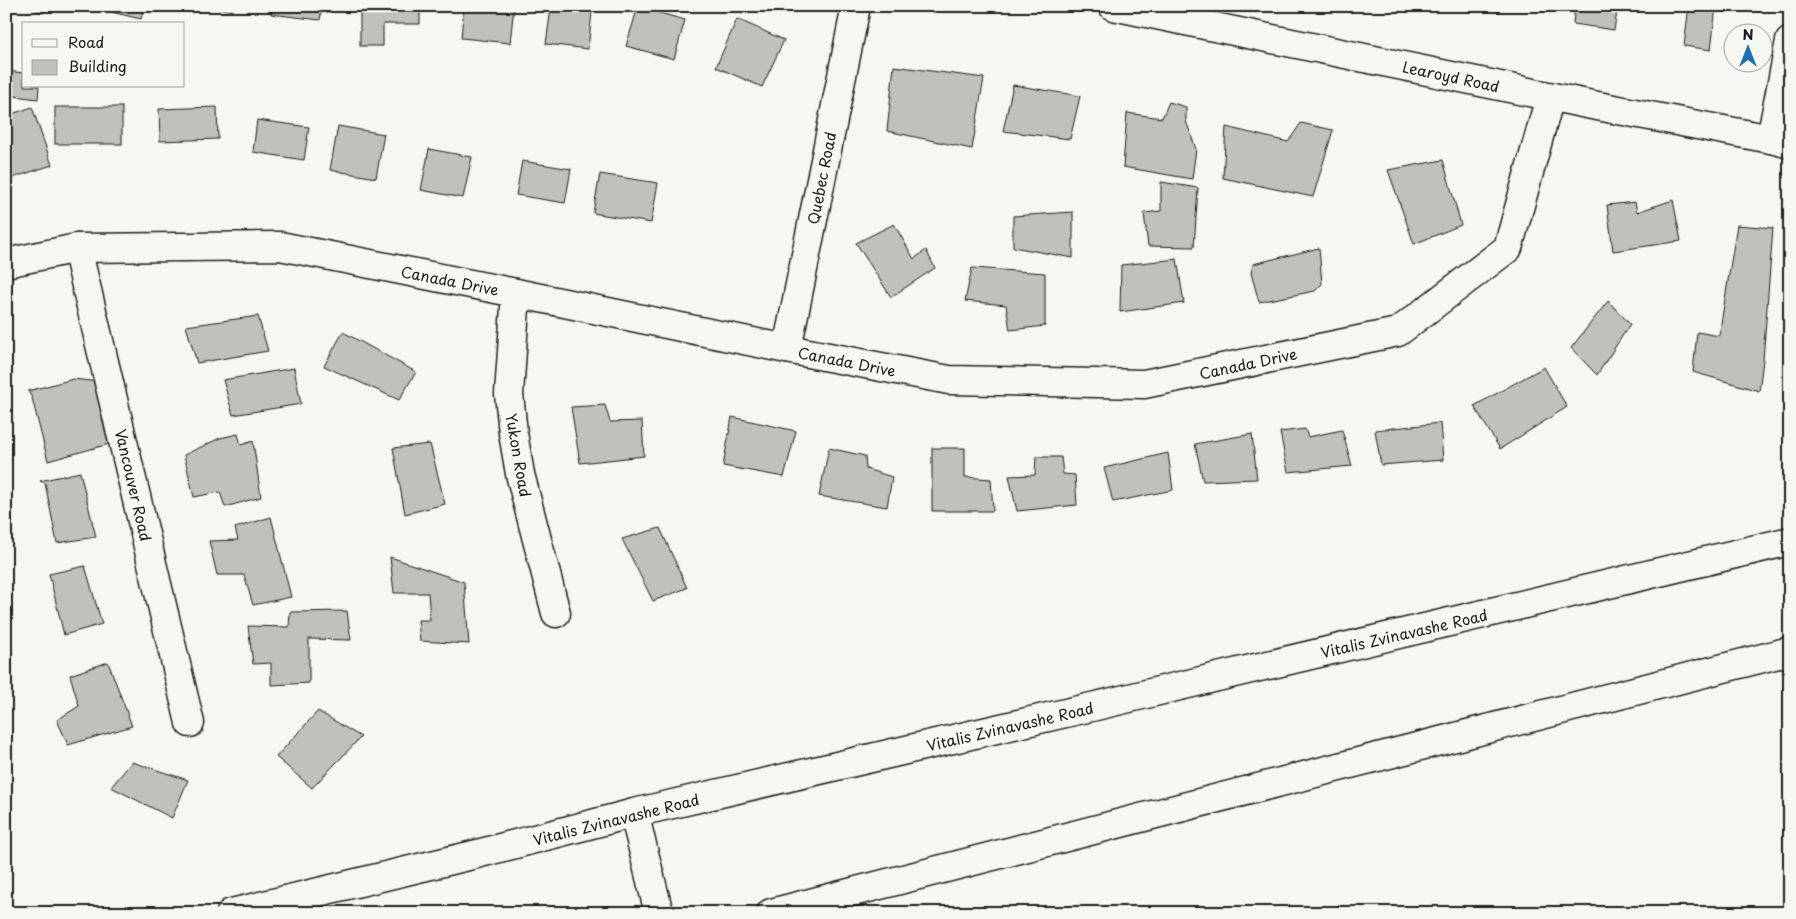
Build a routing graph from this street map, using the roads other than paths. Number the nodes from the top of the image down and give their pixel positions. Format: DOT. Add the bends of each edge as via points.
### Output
graph roads {
  1 [pos="856,6"];
  2 [pos="1112,6"];
  3 [pos="1790,41"];
  4 [pos="1550,97"];
  5 [pos="1780,141"];
  6 [pos="77,248"];
  7 [pos="6,263"];
  8 [pos="516,293"];
  9 [pos="787,350"];
  10 [pos="1790,541"];
  11 [pos="556,613"];
  12 [pos="1790,650"];
  13 [pos="190,723"];
  14 [pos="634,813"];
  15 [pos="231,913"];
  16 [pos="659,913"];
  17 [pos="771,913"];
  1 -- 9 [label="street, Quebec Road"];
  2 -- 4 [label="street, Learoyd Road"];
  3 -- 5 [label="street"];
  4 -- 5 [label="street, Learoyd Road"];
  4 -- 9 [label="street, Canada Drive" via="1508,248 1398,332 1144,384 949,380"];
  6 -- 7 [label="street, Canada Drive"];
  6 -- 8 [label="street, Canada Drive" via="280,246"];
  6 -- 13 [label="street, Vancouver Road"];
  8 -- 9 [label="street, Canada Drive"];
  8 -- 11 [label="street, Yukon Road" via="509,394 513,433 520,474"];
  10 -- 14 [label="street, Vitalis Zvinavashe Road"];
  12 -- 17 [label="street"];
  14 -- 15 [label="street, Vitalis Zvinavashe Road"];
  14 -- 16 [label="street"];
}
